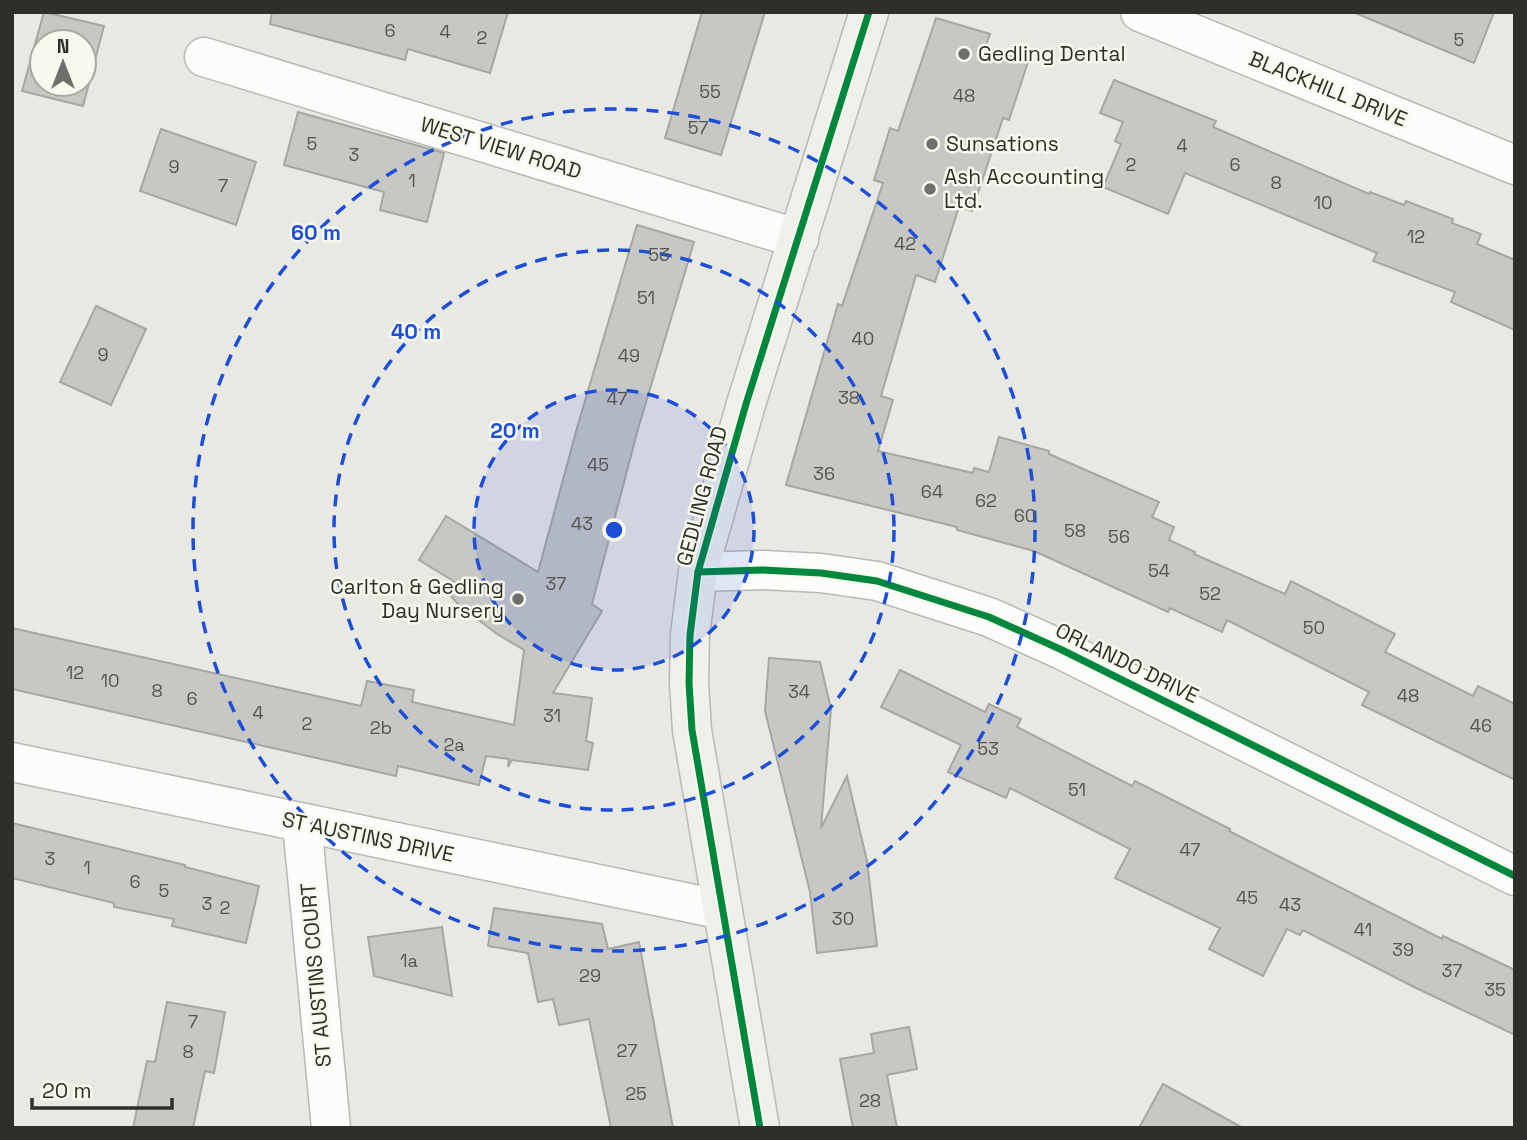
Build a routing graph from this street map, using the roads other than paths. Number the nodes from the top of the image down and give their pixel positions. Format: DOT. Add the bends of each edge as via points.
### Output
graph roads {
  1 [pos="869,12"];
  2 [pos="1140,12"];
  3 [pos="204,57"];
  4 [pos="1515,165"];
  5 [pos="799,239"];
  6 [pos="698,572"];
  7 [pos="12,762"];
  8 [pos="302,823"];
  9 [pos="1515,876"];
  10 [pos="723,910"];
  11 [pos="331,1128"];
  12 [pos="760,1128"];
  1 -- 5 [label="street, GEDLING ROAD"];
  2 -- 4 [label="street, BLACKHILL DRIVE"];
  3 -- 5 [label="street, WEST VIEW ROAD"];
  5 -- 6 [label="street, GEDLING ROAD"];
  6 -- 9 [label="street, ORLANDO DRIVE" via="764,570 877,581 989,617"];
  6 -- 10 [label="street, GEDLING ROAD" via="689,683 692,730"];
  7 -- 8 [label="street, ST AUSTINS DRIVE"];
  8 -- 10 [label="street, ST AUSTINS DRIVE"];
  8 -- 11 [label="street, ST AUSTINS COURT"];
  10 -- 12 [label="street, GEDLING ROAD"];
}
